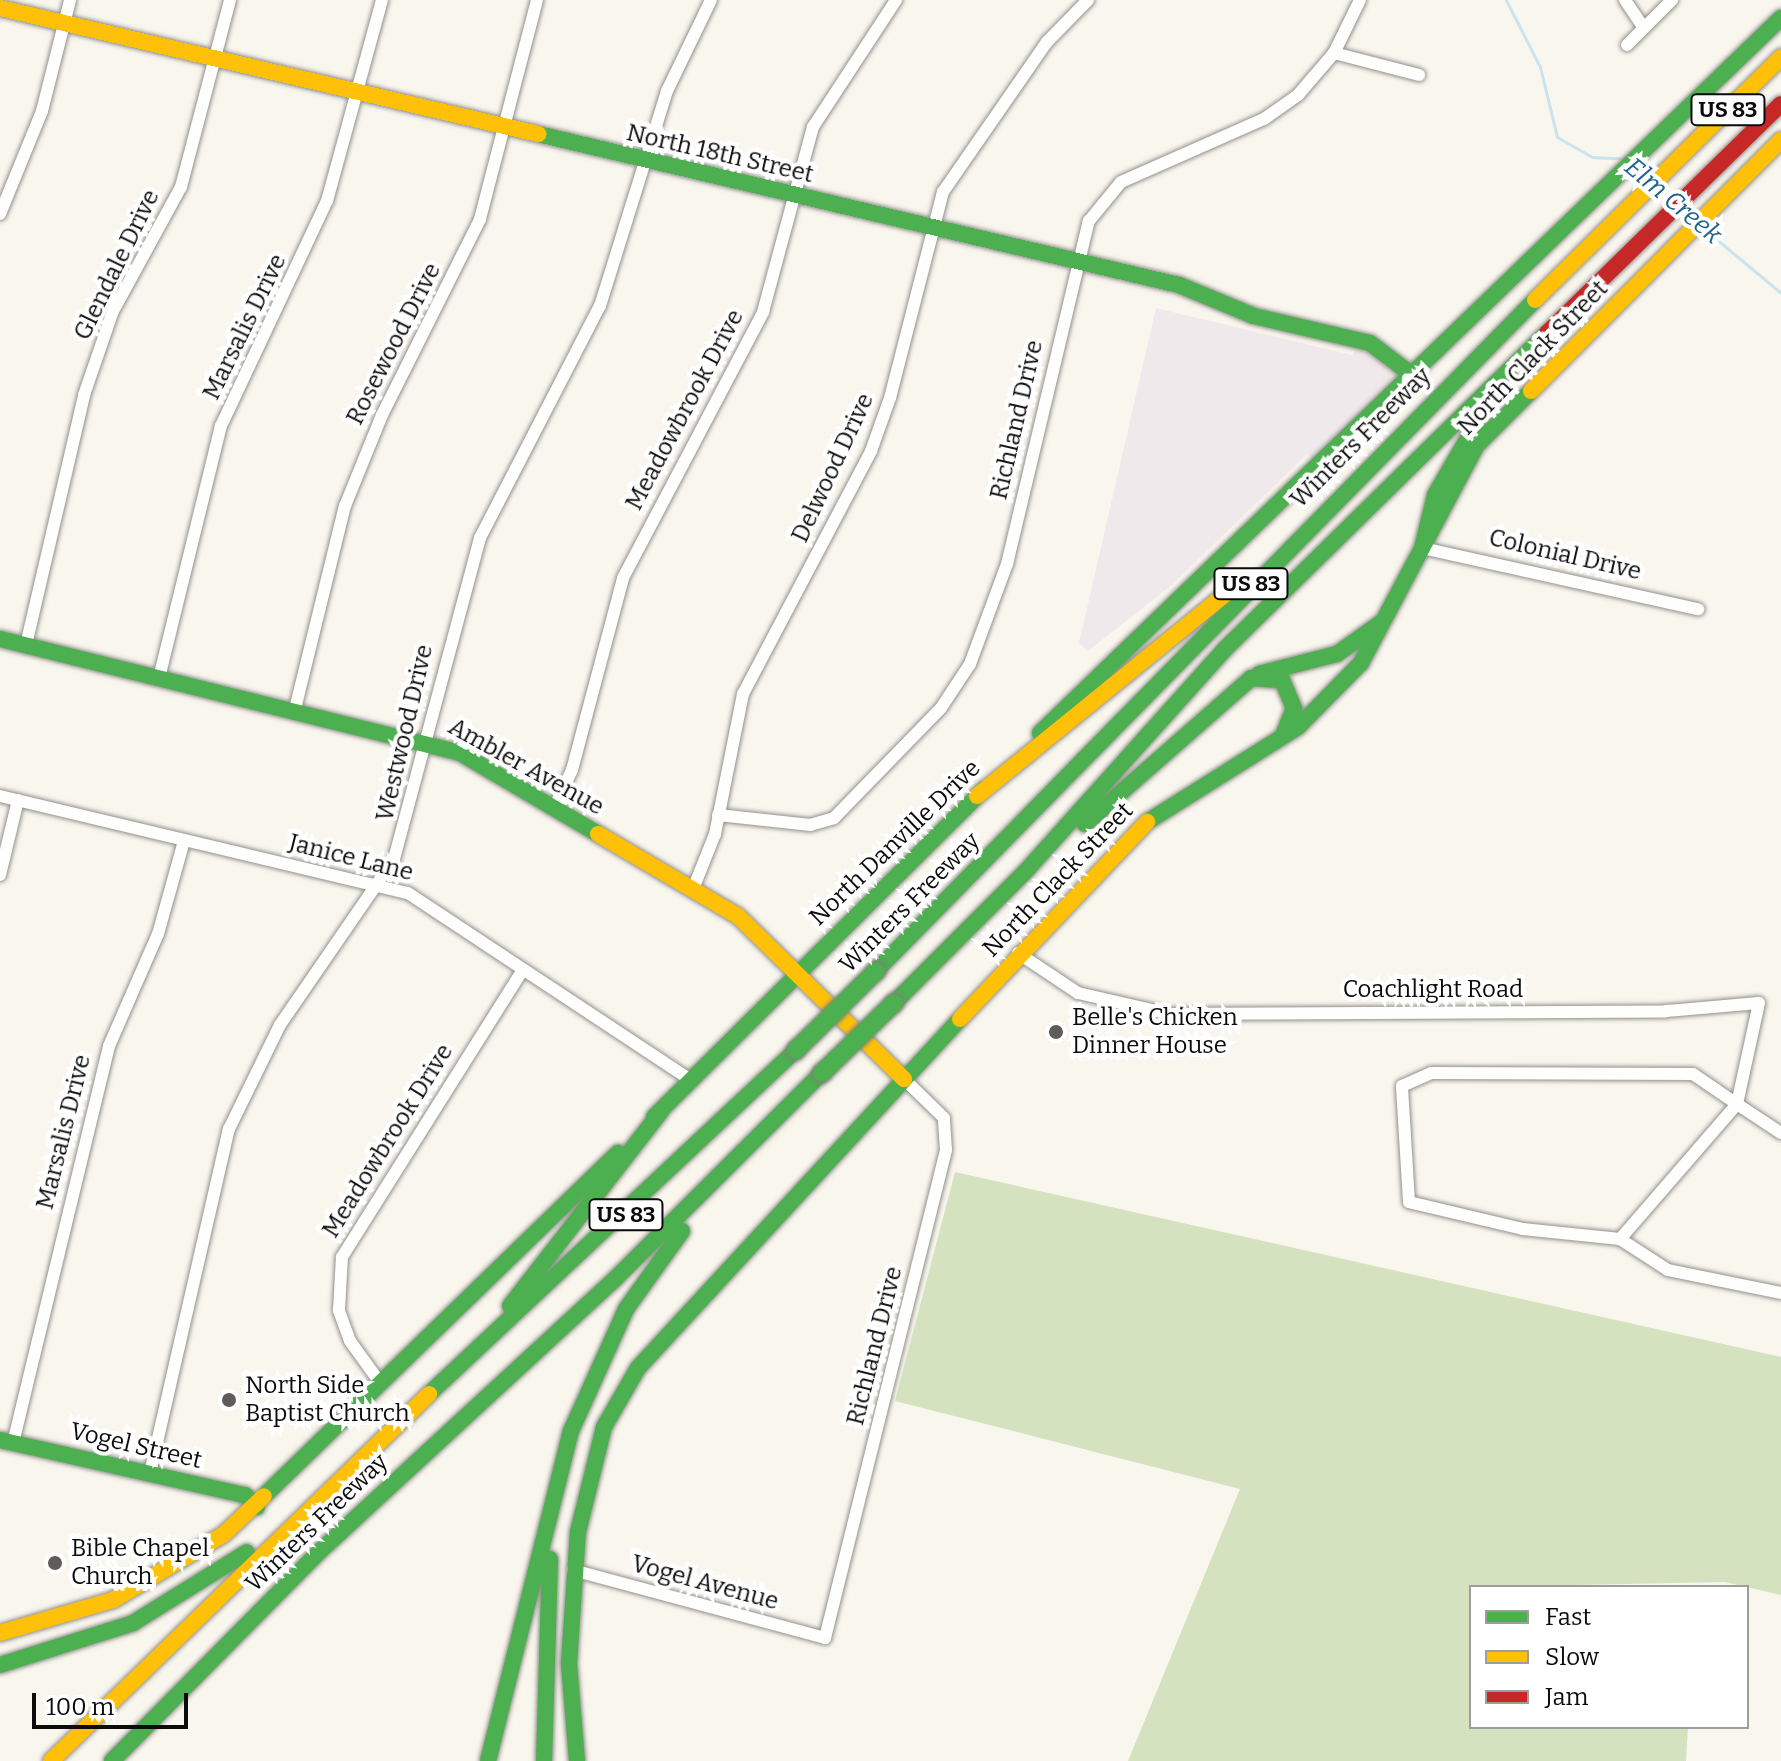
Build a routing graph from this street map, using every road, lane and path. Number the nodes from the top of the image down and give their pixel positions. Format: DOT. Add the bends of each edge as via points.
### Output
graph roads {
  1 [pos="70,0"];
  2 [pos="230,0"];
  3 [pos="382,0"];
  4 [pos="537,0"];
  5 [pos="711,0"];
  6 [pos="896,0"];
  7 [pos="1088,0"];
  8 [pos="1360,0"];
  9 [pos="1625,0"];
  10 [pos="1672,0"];
  11 [pos="0,8"];
  12 [pos="1781,18"];
  13 [pos="64,23"];
  14 [pos="1643,27"];
  15 [pos="1627,45"];
  16 [pos="1334,53"];
  17 [pos="1781,57"];
  18 [pos="215,60"];
  19 [pos="1419,75"];
  20 [pos="360,93"];
  21 [pos="1781,104"];
  22 [pos="502,128"];
  23 [pos="1781,140"];
  24 [pos="647,161"];
  25 [pos="790,195"];
  26 [pos="0,214"];
  27 [pos="933,228"];
  28 [pos="1076,262"];
  29 [pos="1532,347"];
  30 [pos="1415,377"];
  31 [pos="1422,548"];
  32 [pos="1278,555"];
  33 [pos="1698,609"];
  34 [pos="1382,622"];
  35 [pos="0,639"];
  36 [pos="26,645"];
  37 [pos="159,678"];
  38 [pos="1251,678"];
  39 [pos="295,709"];
  40 [pos="1283,735"];
  41 [pos="428,741"];
  42 [pos="0,796"];
  43 [pos="977,796"];
  44 [pos="18,800"];
  45 [pos="554,808"];
  46 [pos="718,815"];
  47 [pos="184,841"];
  48 [pos="1025,872"];
  49 [pos="0,875"];
  50 [pos="378,883"];
  51 [pos="693,889"];
  52 [pos="1018,953"];
  53 [pos="800,970"];
  54 [pos="522,971"];
  55 [pos="904,1079"];
  56 [pos="690,1080"];
  57 [pos="1737,1104"];
  58 [pos="661,1111"];
  59 [pos="1781,1133"];
  60 [pos="760,1138"];
  61 [pos="1620,1239"];
  62 [pos="1781,1293"];
  63 [pos="451,1375"];
  64 [pos="381,1384"];
  65 [pos="571,1431"];
  66 [pos="6,1441"];
  67 [pos="150,1473"];
  68 [pos="315,1501"];
  69 [pos="257,1507"];
  70 [pos="573,1570"];
  71 [pos="0,1633"];
  72 [pos="825,1638"];
  73 [pos="0,1665"];
  74 [pos="51,1761"];
  75 [pos="112,1761"];
  76 [pos="488,1761"];
  77 [pos="544,1761"];
  78 [pos="577,1761"];
  1 -- 13 [label="street"];
  2 -- 18 [label="street, Glendale Drive"];
  3 -- 20 [label="street, Marsalis Drive"];
  4 -- 22 [label="street, Rosewood Drive"];
  5 -- 24 [label="street, Westwood Drive" via="667,91"];
  6 -- 25 [label="street, Meadowbrook Drive" via="813,127"];
  7 -- 27 [label="street, Delwood Drive" via="976,138 943,192"];
  8 -- 16 [label="street, Richland Drive"];
  9 -- 14 [label="street"];
  10 -- 14 [label="street"];
  11 -- 13 [label="main road, North 18th Street"];
  12 -- 30 [label="main road, North Danville Drive"];
  13 -- 18 [label="main road, North 18th Street"];
  13 -- 26 [label="street" via="42,111"];
  14 -- 15 [label="street"];
  16 -- 19 [label="street"];
  16 -- 28 [label="street, Richland Drive" via="1298,95 1264,119 1121,182 1089,221"];
  17 -- 32 [label="main road, Winters Freeway / US 83"];
  18 -- 20 [label="main road, North 18th Street"];
  18 -- 36 [label="street, Glendale Drive" via="181,187 97,354"];
  20 -- 22 [label="main road, North 18th Street"];
  20 -- 37 [label="street, Marsalis Drive" via="302,262 221,426"];
  21 -- 29 [label="main road, Winters Freeway / US 83"];
  22 -- 24 [label="main road, North 18th Street"];
  22 -- 39 [label="street, Rosewood Drive" via="468,247 362,458"];
  23 -- 31 [label="main road, North Clack Street" via="1477,445"];
  24 -- 25 [label="main road, North 18th Street"];
  24 -- 41 [label="street, Westwood Drive" via="600,306 480,538"];
  25 -- 27 [label="main road, North 18th Street"];
  25 -- 45 [label="street, Meadowbrook Drive" via="763,312 623,578 572,770"];
  27 -- 28 [label="main road, North 18th Street"];
  27 -- 46 [label="street, Delwood Drive" via="902,361 871,451 743,694"];
  28 -- 30 [label="main road, North 18th Street" via="1370,343"];
  28 -- 46 [label="street, Richland Drive" via="1007,564 959,682 834,818 810,825"];
  29 -- 31 [label="main road" via="1457,450 1435,495"];
  29 -- 48 [label="main road, Winters Freeway / US 83" via="1225,649"];
  30 -- 43 [label="main road, North Danville Drive"];
  31 -- 33 [label="street, Colonial Drive"];
  31 -- 34 [label="main road, North Clack Street"];
  32 -- 43 [label="main road" via="1191,617"];
  32 -- 63 [label="main road, Winters Freeway / US 83, bridge" via="876,971"];
  34 -- 38 [label="main road" via="1337,654"];
  34 -- 40 [label="main road, North Clack Street" via="1361,663"];
  35 -- 36 [label="main road, Ambler Avenue"];
  36 -- 37 [label="main road, Ambler Avenue"];
  37 -- 39 [label="main road, Ambler Avenue"];
  38 -- 40 [label="main road" via="1282,680 1294,708"];
  38 -- 48 [label="main road"];
  39 -- 41 [label="main road, Ambler Avenue"];
  40 -- 52 [label="main road, North Clack Street" via="1124,841"];
  41 -- 45 [label="main road, Ambler Avenue"];
  41 -- 50 [label="street, Westwood Drive" via="409,822"];
  42 -- 44 [label="street, Janice Lane"];
  43 -- 53 [label="main road, North Danville Drive"];
  44 -- 47 [label="street, Janice Lane"];
  44 -- 49 [label="street"];
  45 -- 51 [label="main road, Ambler Avenue"];
  46 -- 51 [label="street, Delwood Drive"];
  47 -- 50 [label="street, Janice Lane"];
  47 -- 66 [label="street, Marsalis Drive" via="158,934 109,1046"];
  48 -- 60 [label="main road, Winters Freeway / US 83, bridge"];
  50 -- 54 [label="street, Janice Lane" via="423,900"];
  50 -- 67 [label="street, Westwood Drive" via="280,1025 229,1129"];
  51 -- 53 [label="main road, Ambler Avenue"];
  52 -- 55 [label="main road, North Clack Street"];
  52 -- 57 [label="street, Coachlight Road" via="1078,993 1170,1014 1666,1011 1759,1003"];
  53 -- 55 [label="main road, Ambler Avenue"];
  53 -- 56 [label="main road, North Danville Drive"];
  54 -- 56 [label="street, Janice Lane"];
  54 -- 64 [label="street, Meadowbrook Drive" via="342,1257 339,1310 350,1341"];
  55 -- 70 [label="main road, North Clack Street" via="638,1368 594,1459"];
  55 -- 72 [label="street, Richland Drive" via="944,1118 946,1150"];
  56 -- 58 [label="main road, North Danville Drive"];
  57 -- 59 [label="street"];
  57 -- 61 [label="street"];
  57 -- 61 [label="street" via="1693,1074 1431,1073 1402,1086 1409,1202 1523,1229"];
  58 -- 63 [label="main road"];
  58 -- 64 [label="main road, North Danville Drive"];
  60 -- 65 [label="main road" via="626,1309"];
  60 -- 75 [label="main road, Winters Freeway / US 83" via="319,1552"];
  61 -- 62 [label="street" via="1668,1270"];
  63 -- 68 [label="main road, Winters Freeway / US 83"];
  64 -- 69 [label="main road, North Danville Drive"];
  65 -- 76 [label="main road"];
  65 -- 77 [label="main road" via="543,1616"];
  66 -- 67 [label="main road, Vogel Street"];
  67 -- 69 [label="main road, Vogel Street" via="245,1495"];
  68 -- 73 [label="main road" via="191,1593 133,1623"];
  68 -- 74 [label="main road, Winters Freeway / US 83"];
  69 -- 71 [label="main road, North Danville Drive" via="160,1577 51,1622"];
  70 -- 72 [label="street, Vogel Avenue"];
  70 -- 78 [label="main road, North Clack Street" via="569,1663"];
}
